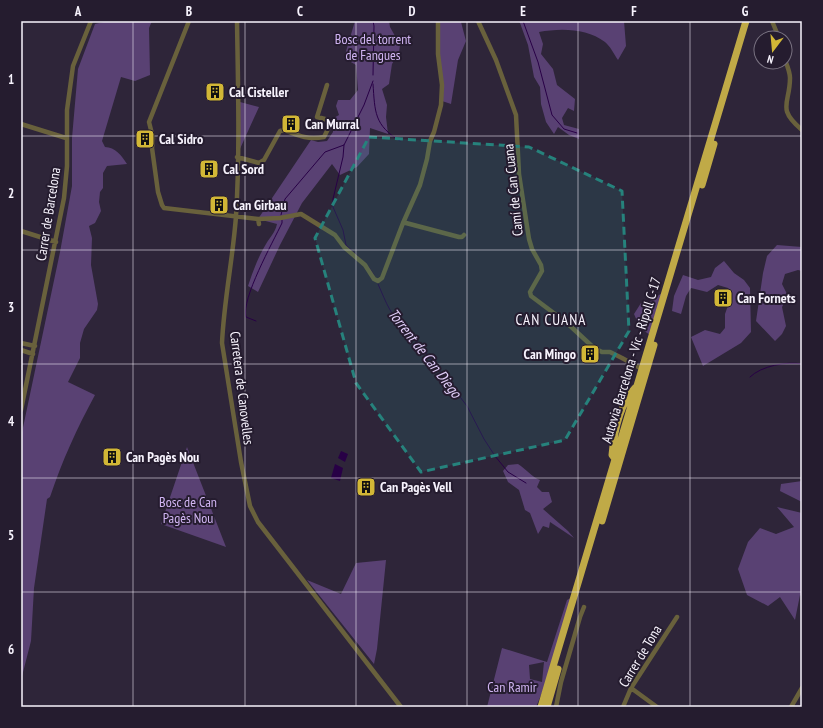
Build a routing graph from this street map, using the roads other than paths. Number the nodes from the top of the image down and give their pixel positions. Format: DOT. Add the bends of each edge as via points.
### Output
graph roads {
  1 [pos="90,21"];
  2 [pos="189,21"];
  3 [pos="237,21"];
  4 [pos="438,21"];
  5 [pos="478,21"];
  6 [pos="746,21"];
  7 [pos="751,21"];
  8 [pos="788,70"];
  9 [pos="327,85"];
  10 [pos="21,124"];
  11 [pos="802,130"];
  12 [pos="66,138"];
  13 [pos="237,157"];
  14 [pos="236,216"];
  15 [pos="403,223"];
  16 [pos="21,231"];
  17 [pos="464,235"];
  18 [pos="56,242"];
  19 [pos="21,343"];
  20 [pos="35,346"];
  21 [pos="21,350"];
  22 [pos="33,354"];
  23 [pos="642,369"];
  24 [pos="21,410"];
  25 [pos="584,607"];
  26 [pos="676,617"];
  27 [pos="631,688"];
  28 [pos="802,688"];
  29 [pos="544,706"];
  30 [pos="401,707"];
  31 [pos="556,707"];
  32 [pos="623,707"];
  33 [pos="657,707"];
  34 [pos="791,707"];
  1 -- 12 [label="street, Carrer de Barcelona" via="73,66"];
  2 -- 14 [label="street" via="149,122 158,192 164,208"];
  3 -- 13 [label="street, Carretera de Canovelles"];
  4 -- 15 [label="street" via="441,105 420,185"];
  5 -- 23 [label="street, Camí de Can Cuana" via="496,60 516,115 519,174 529,239 542,272 530,292 531,296 567,323 594,348 606,351"];
  6 -- 23 [label="highway, Autovia Barcelona - Vic - Ripoll C-17"];
  7 -- 29 [label="highway, Autovia Barcelona - Vic - Ripoll C-17" via="551,691"];
  8 -- 11 [label="street" via="790,77 786,108 792,122"];
  9 -- 13 [label="street" via="317,116 329,123 324,137 307,138 284,130 280,131 264,160 259,163"];
  10 -- 12 [label="street"];
  12 -- 18 [label="street, Carrer de Barcelona" via="64,198"];
  13 -- 14 [label="street, Carretera de Canovelles"];
  14 -- 15 [label="street" via="259,221 301,214 335,235 378,281 382,278"];
  14 -- 30 [label="street, Carretera de Canovelles" via="222,343 250,506 258,522"];
  15 -- 17 [label="street" via="459,237"];
  16 -- 18 [label="street"];
  18 -- 20 [label="street, Carrer de Barcelona"];
  19 -- 20 [label="street"];
  20 -- 22 [label="street, Carrer de Barcelona"];
  21 -- 22 [label="street"];
  22 -- 24 [label="street, Carrer de Barcelona"];
  23 -- 29 [label="highway, Autovia Barcelona - Vic - Ripoll C-17" via="637,387 626,400 614,437 612,455 615,459 589,548 576,573 574,599"];
  25 -- 31 [label="street"];
  26 -- 27 [label="street, Carrer de Tona"];
  27 -- 32 [label="street, Carrer de Tona"];
  27 -- 33 [label="street"];
  28 -- 34 [label="street"];
}
